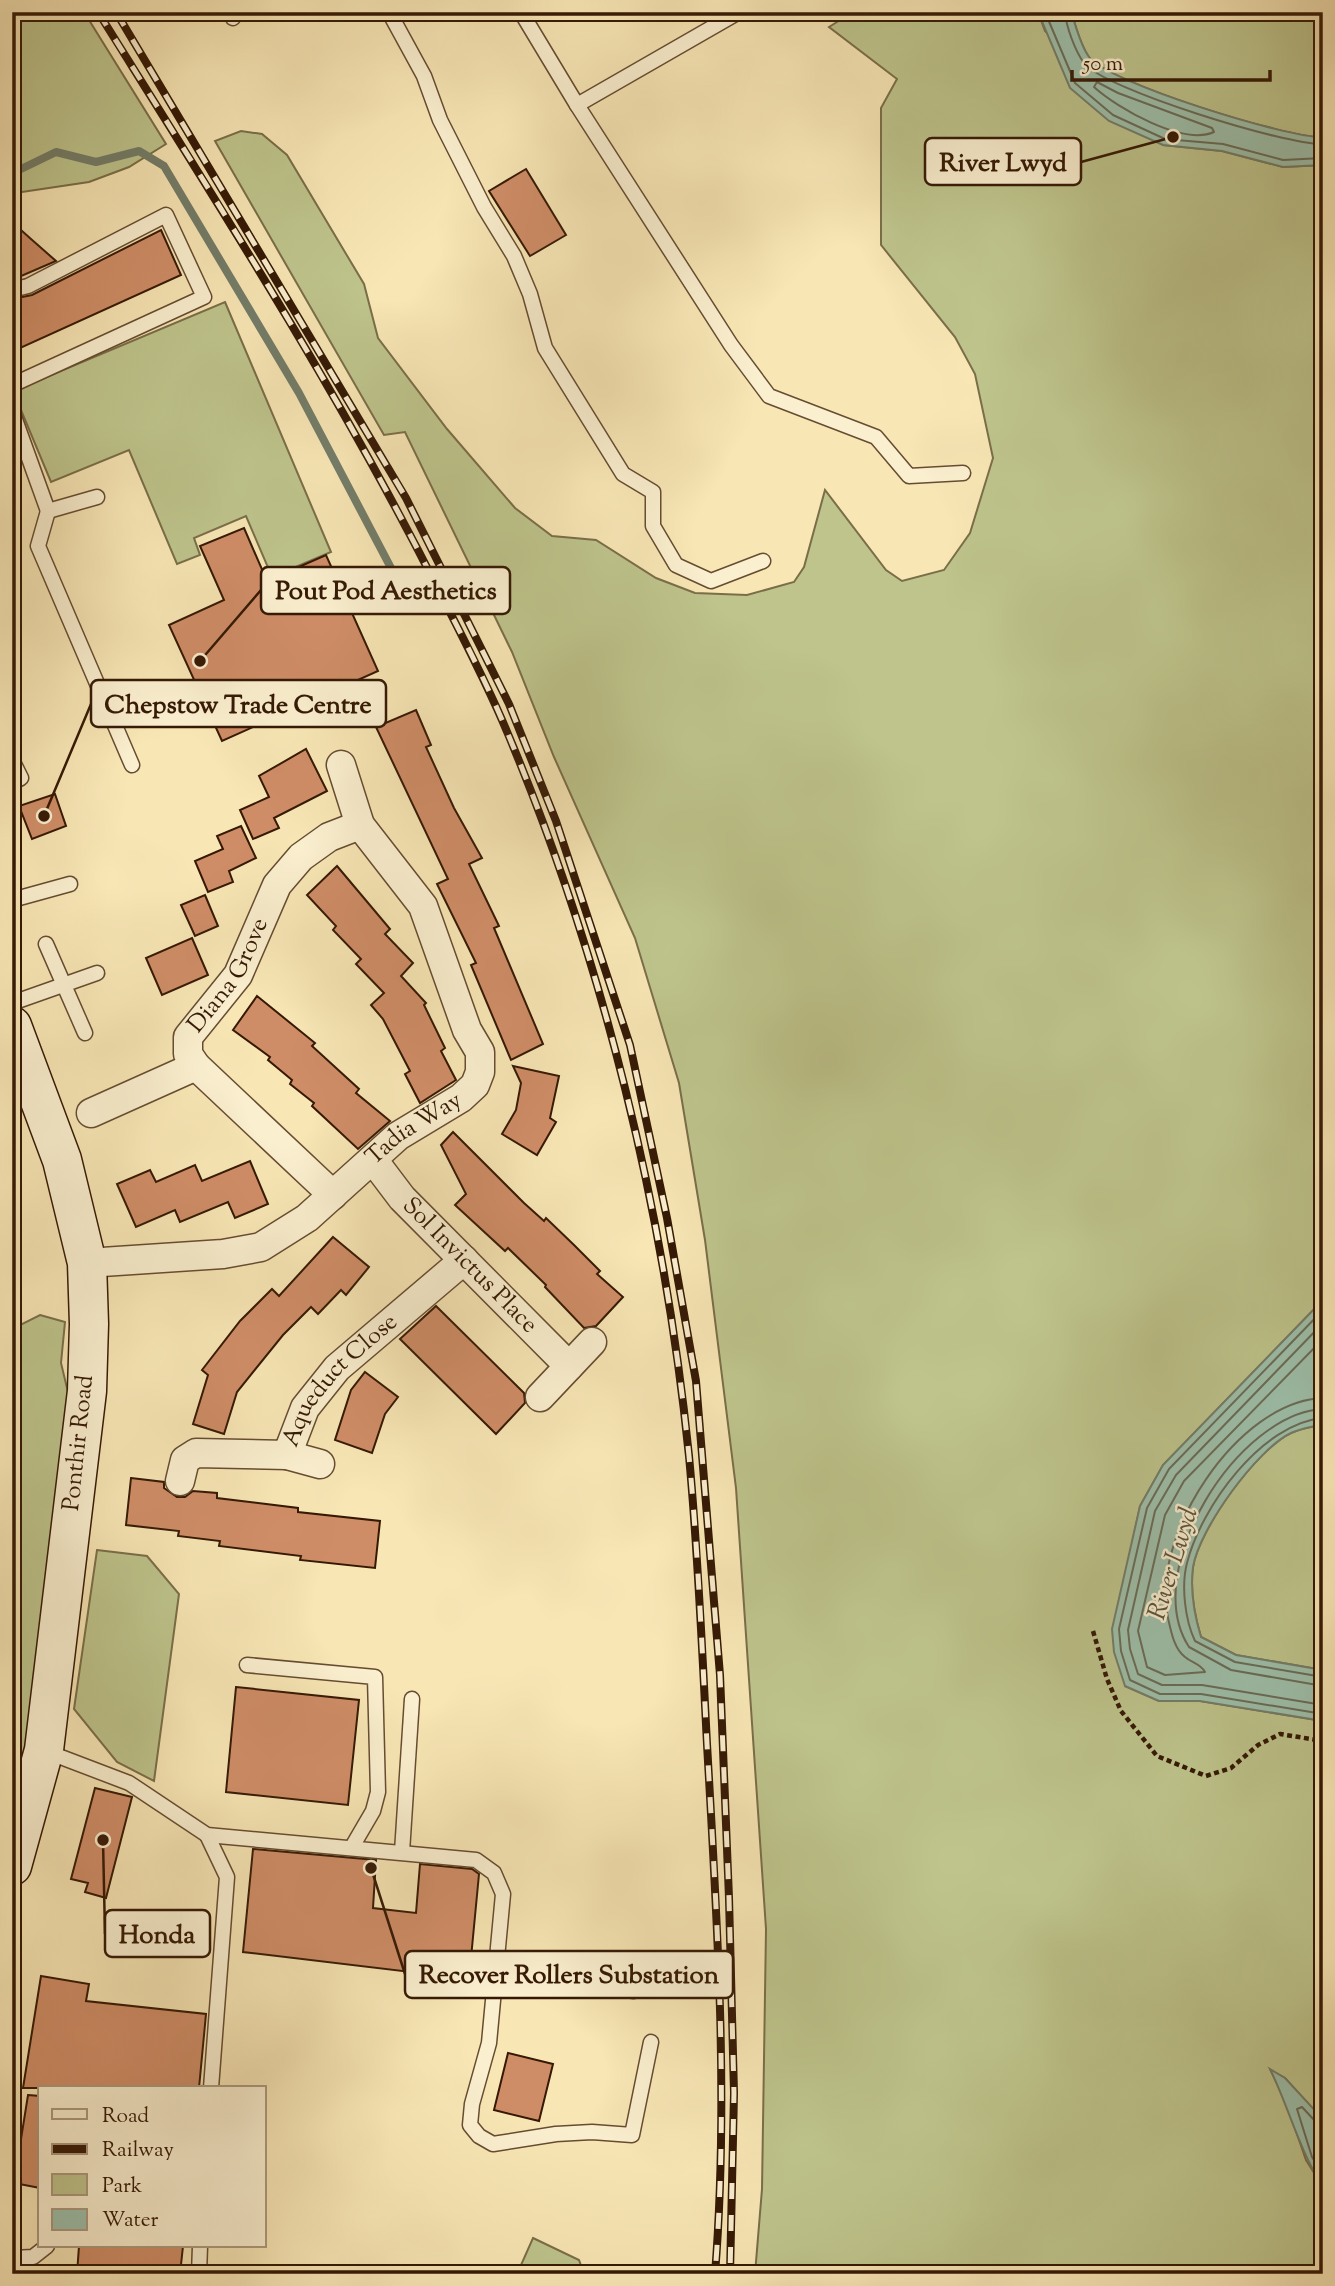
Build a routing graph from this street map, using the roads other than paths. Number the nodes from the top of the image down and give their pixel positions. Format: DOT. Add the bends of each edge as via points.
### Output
graph roads {
  1 [pos="389,12"];
  2 [pos="521,12"];
  3 [pos="740,12"];
  4 [pos="578,105"];
  5 [pos="12,290"];
  6 [pos="12,385"];
  7 [pos="12,411"];
  8 [pos="963,472"];
  9 [pos="97,497"];
  10 [pos="48,511"];
  11 [pos="763,561"];
  12 [pos="12,760"];
  13 [pos="132,765"];
  14 [pos="341,765"];
  15 [pos="12,783"];
  16 [pos="360,825"];
  17 [pos="70,884"];
  18 [pos="12,900"];
  19 [pos="46,944"];
  20 [pos="97,973"];
  21 [pos="64,985"];
  22 [pos="12,1003"];
  23 [pos="12,1026"];
  24 [pos="85,1032"];
  25 [pos="196,1066"];
  26 [pos="91,1113"];
  27 [pos="373,1161"];
  28 [pos="333,1195"];
  29 [pos="464,1260"];
  30 [pos="87,1263"];
  31 [pos="592,1342"];
  32 [pos="569,1366"];
  33 [pos="540,1397"];
  34 [pos="287,1455"];
  35 [pos="320,1464"];
  36 [pos="180,1481"];
  37 [pos="247,1665"];
  38 [pos="412,1699"];
  39 [pos="44,1750"];
  40 [pos="207,1835"];
  41 [pos="352,1847"];
  42 [pos="402,1852"];
  43 [pos="12,1866"];
  44 [pos="498,1972"];
  45 [pos="634,1991"];
  46 [pos="651,2042"];
  47 [pos="211,2086"];
  48 [pos="44,2248"];
  49 [pos="200,2248"];
  50 [pos="12,2258"];
  51 [pos="199,2274"];
  1 -- 11 [label="lane" via="484,207 514,256 545,348 623,474 653,492 653,526 676,565 711,581"];
  2 -- 4 [label="lane"];
  3 -- 4 [label="lane"];
  4 -- 8 [label="lane" via="731,345 769,396 876,437 909,477"];
  5 -- 6 [label="lane" via="166,215 204,297"];
  7 -- 10 [label="lane"];
  9 -- 10 [label="lane"];
  10 -- 13 [label="lane" via="38,547"];
  12 -- 15 [label="lane" via="21,778"];
  14 -- 16 [label="street"];
  16 -- 25 [label="street, Diana Grove" via="328,837 301,857 277,885 238,975 188,1037 188,1054"];
  16 -- 27 [label="street, Tadia Way" via="423,906 463,1020 480,1052 475,1084 461,1098 398,1136"];
  17 -- 18 [label="lane"];
  19 -- 21 [label="lane"];
  20 -- 21 [label="lane"];
  21 -- 22 [label="lane"];
  21 -- 24 [label="lane"];
  23 -- 30 [label="main road, Ponthir Road" via="62,1160"];
  25 -- 26 [label="street"];
  25 -- 28 [label="street, Diana Grove"];
  27 -- 28 [label="street, Tadia Way"];
  27 -- 29 [label="street, Sol Invictus Place" via="402,1198"];
  28 -- 30 [label="street, Tadia Way" via="261,1247"];
  29 -- 32 [label="street, Sol Invictus Place"];
  29 -- 34 [label="street, Aqueduct Close" via="337,1368 305,1408"];
  30 -- 39 [label="main road, Ponthir Road" via="87,1391"];
  31 -- 32 [label="street"];
  32 -- 33 [label="street"];
  34 -- 35 [label="street"];
  34 -- 36 [label="street, Aqueduct Close" via="195,1453 185,1460"];
  37 -- 41 [label="lane" via="375,1677 378,1792 373,1811"];
  38 -- 42 [label="lane"];
  39 -- 40 [label="lane" via="129,1783"];
  39 -- 43 [label="main road, Ponthir Road"];
  40 -- 41 [label="lane"];
  40 -- 47 [label="lane" via="226,1877"];
  41 -- 42 [label="lane"];
  42 -- 44 [label="lane" via="476,1860 494,1873 503,1894"];
  44 -- 45 [label="lane"];
  44 -- 46 [label="lane" via="471,2125 493,2144 556,2134 632,2134"];
  48 -- 50 [label="lane" via="33,2256"];
  49 -- 51 [label="lane"];
}
